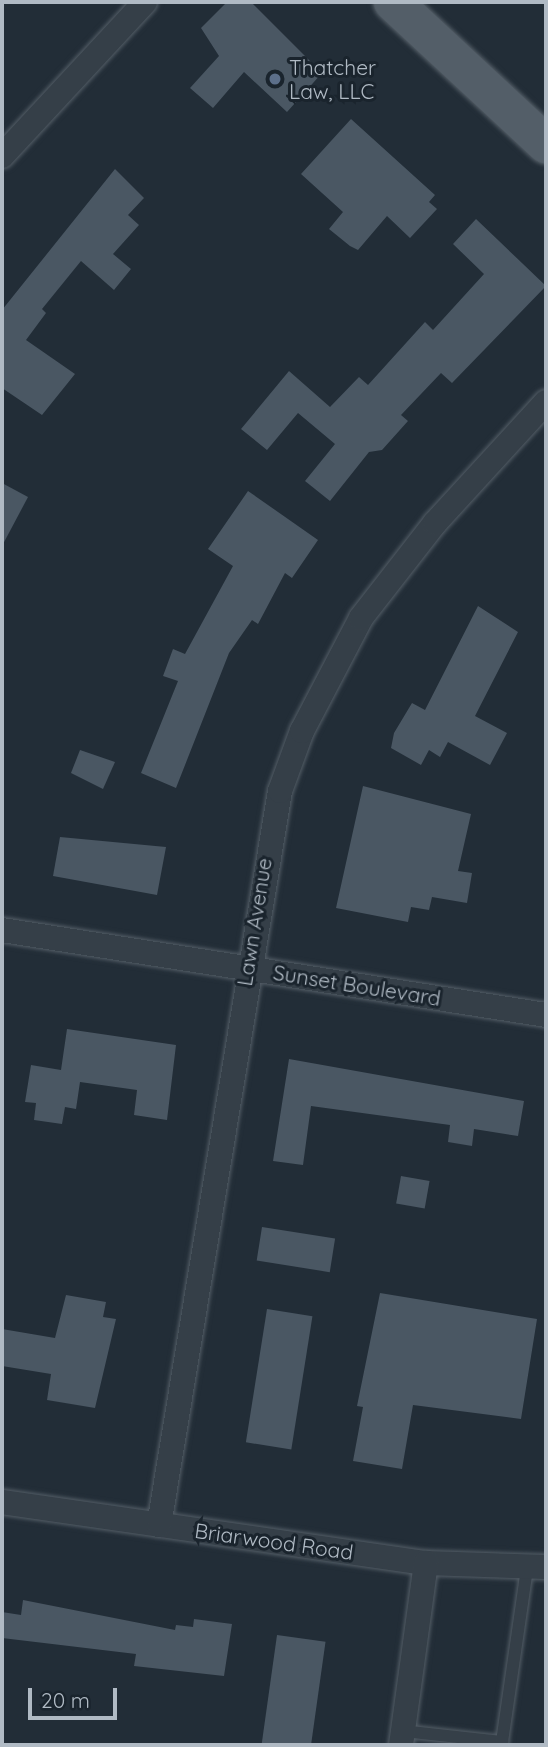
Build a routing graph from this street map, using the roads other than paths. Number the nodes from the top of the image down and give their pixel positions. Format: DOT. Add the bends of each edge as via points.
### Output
graph roads {
  1 [pos="145,2"];
  2 [pos="393,2"];
  3 [pos="546,144"];
  4 [pos="2,156"];
  5 [pos="546,402"];
  6 [pos="2,930"];
  7 [pos="247,967"];
  8 [pos="546,1015"];
  9 [pos="2,1502"];
  10 [pos="159,1525"];
  11 [pos="426,1563"];
  12 [pos="537,1568"];
  13 [pos="402,1738"];
  1 -- 4 [label="street"];
  2 -- 3 [label="main road"];
  5 -- 7 [label="street, Lawn Avenue" via="394,571 332,671 280,791"];
  6 -- 7 [label="street, Sunset Boulevard"];
  7 -- 8 [label="street, Sunset Boulevard"];
  7 -- 10 [label="street, Lawn Avenue"];
  9 -- 10 [label="street, Briarwood Road"];
  10 -- 11 [label="street, Briarwood Road"];
  11 -- 12 [label="street, Briarwood Road"];
  11 -- 13 [label="street"];
  12 -- 13 [label="lane" via="502,1742"];
}
